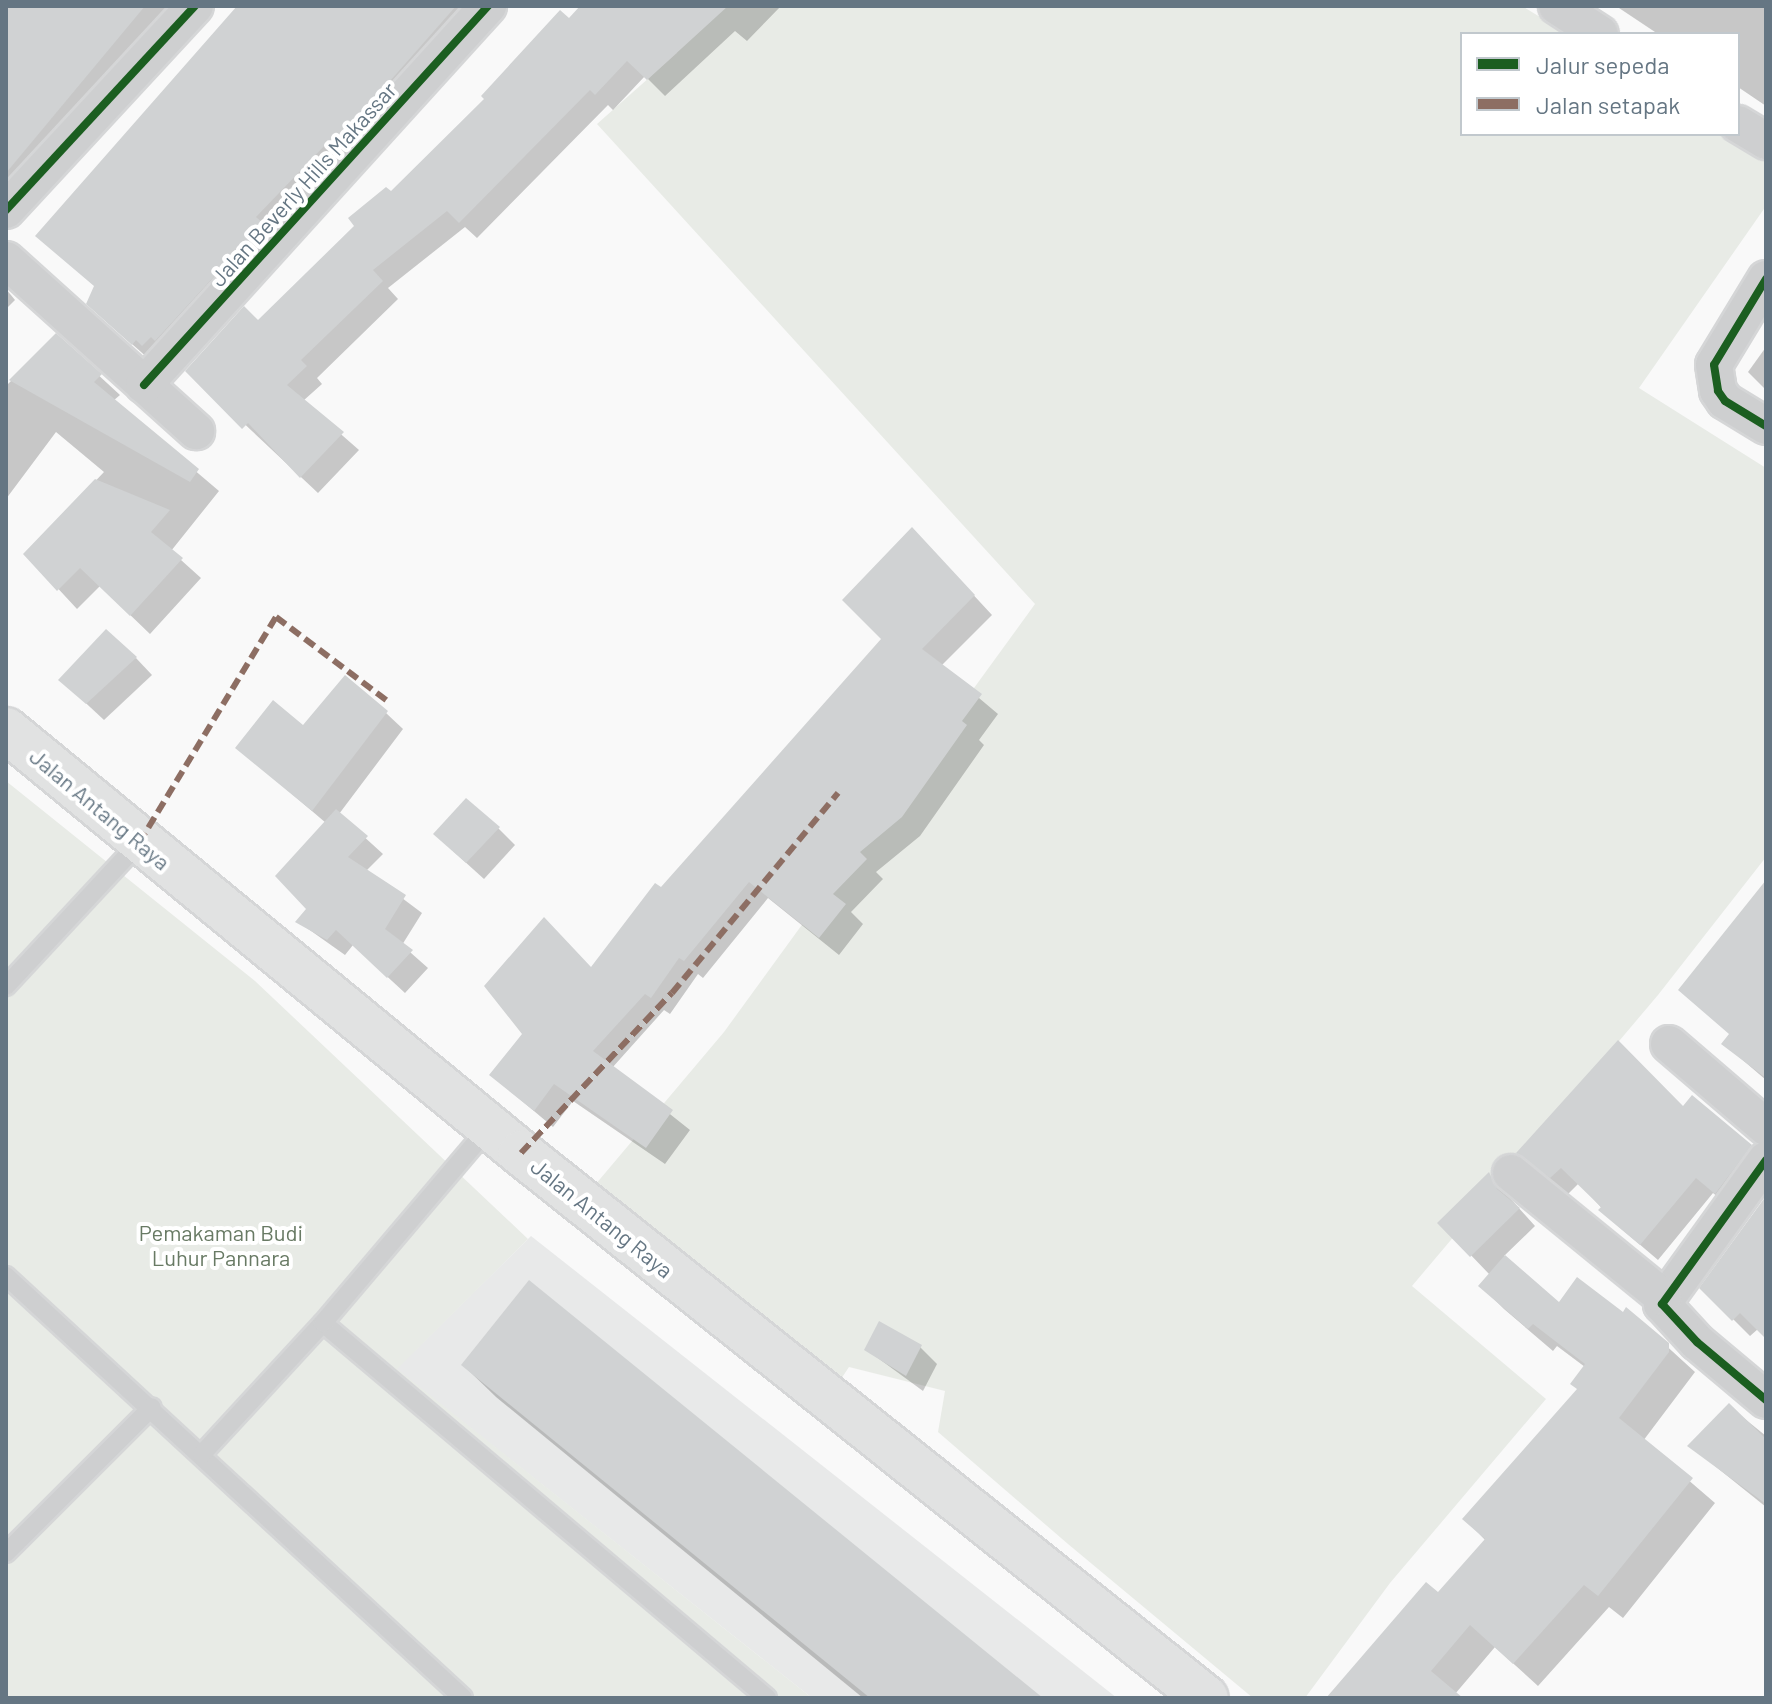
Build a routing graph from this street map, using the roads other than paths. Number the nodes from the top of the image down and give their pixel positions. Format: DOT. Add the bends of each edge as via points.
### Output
graph roads {
  1 [pos="195,6"];
  2 [pos="488,6"];
  3 [pos="1557,6"];
  4 [pos="1597,32"];
  5 [pos="1740,125"];
  6 [pos="1766,141"];
  7 [pos="6,210"];
  8 [pos="6,260"];
  9 [pos="1766,279"];
  10 [pos="144,385"];
  11 [pos="1766,426"];
  12 [pos="196,431"];
  13 [pos="6,730"];
  14 [pos="139,843"];
  15 [pos="6,986"];
  16 [pos="1669,1044"];
  17 [pos="489,1127"];
  18 [pos="1766,1127"];
  19 [pos="1766,1160"];
  20 [pos="1511,1173"];
  21 [pos="6,1276"];
  22 [pos="1663,1297"];
  23 [pos="323,1323"];
  24 [pos="1766,1400"];
  25 [pos="152,1407"];
  26 [pos="202,1454"];
  27 [pos="6,1553"];
  28 [pos="463,1698"];
  29 [pos="767,1698"];
  30 [pos="1206,1698"];
  1 -- 7 [label="street"];
  2 -- 10 [label="street, Jalan Beverly Hills Makassar"];
  3 -- 4 [label="street"];
  5 -- 6 [label="street"];
  8 -- 10 [label="street"];
  9 -- 11 [label="street" via="1714,365 1725,401"];
  10 -- 12 [label="street"];
  13 -- 14 [label="main road, Jalan Antang Raya"];
  14 -- 15 [label="lane"];
  14 -- 17 [label="main road, Jalan Antang Raya"];
  16 -- 18 [label="street"];
  17 -- 23 [label="lane"];
  17 -- 30 [label="main road, Jalan Antang Raya"];
  19 -- 22 [label="street"];
  20 -- 22 [label="street"];
  21 -- 25 [label="lane"];
  22 -- 24 [label="street" via="1664,1309 1697,1342"];
  23 -- 26 [label="lane"];
  23 -- 29 [label="lane"];
  25 -- 26 [label="lane"];
  25 -- 27 [label="lane"];
  26 -- 28 [label="lane"];
}
